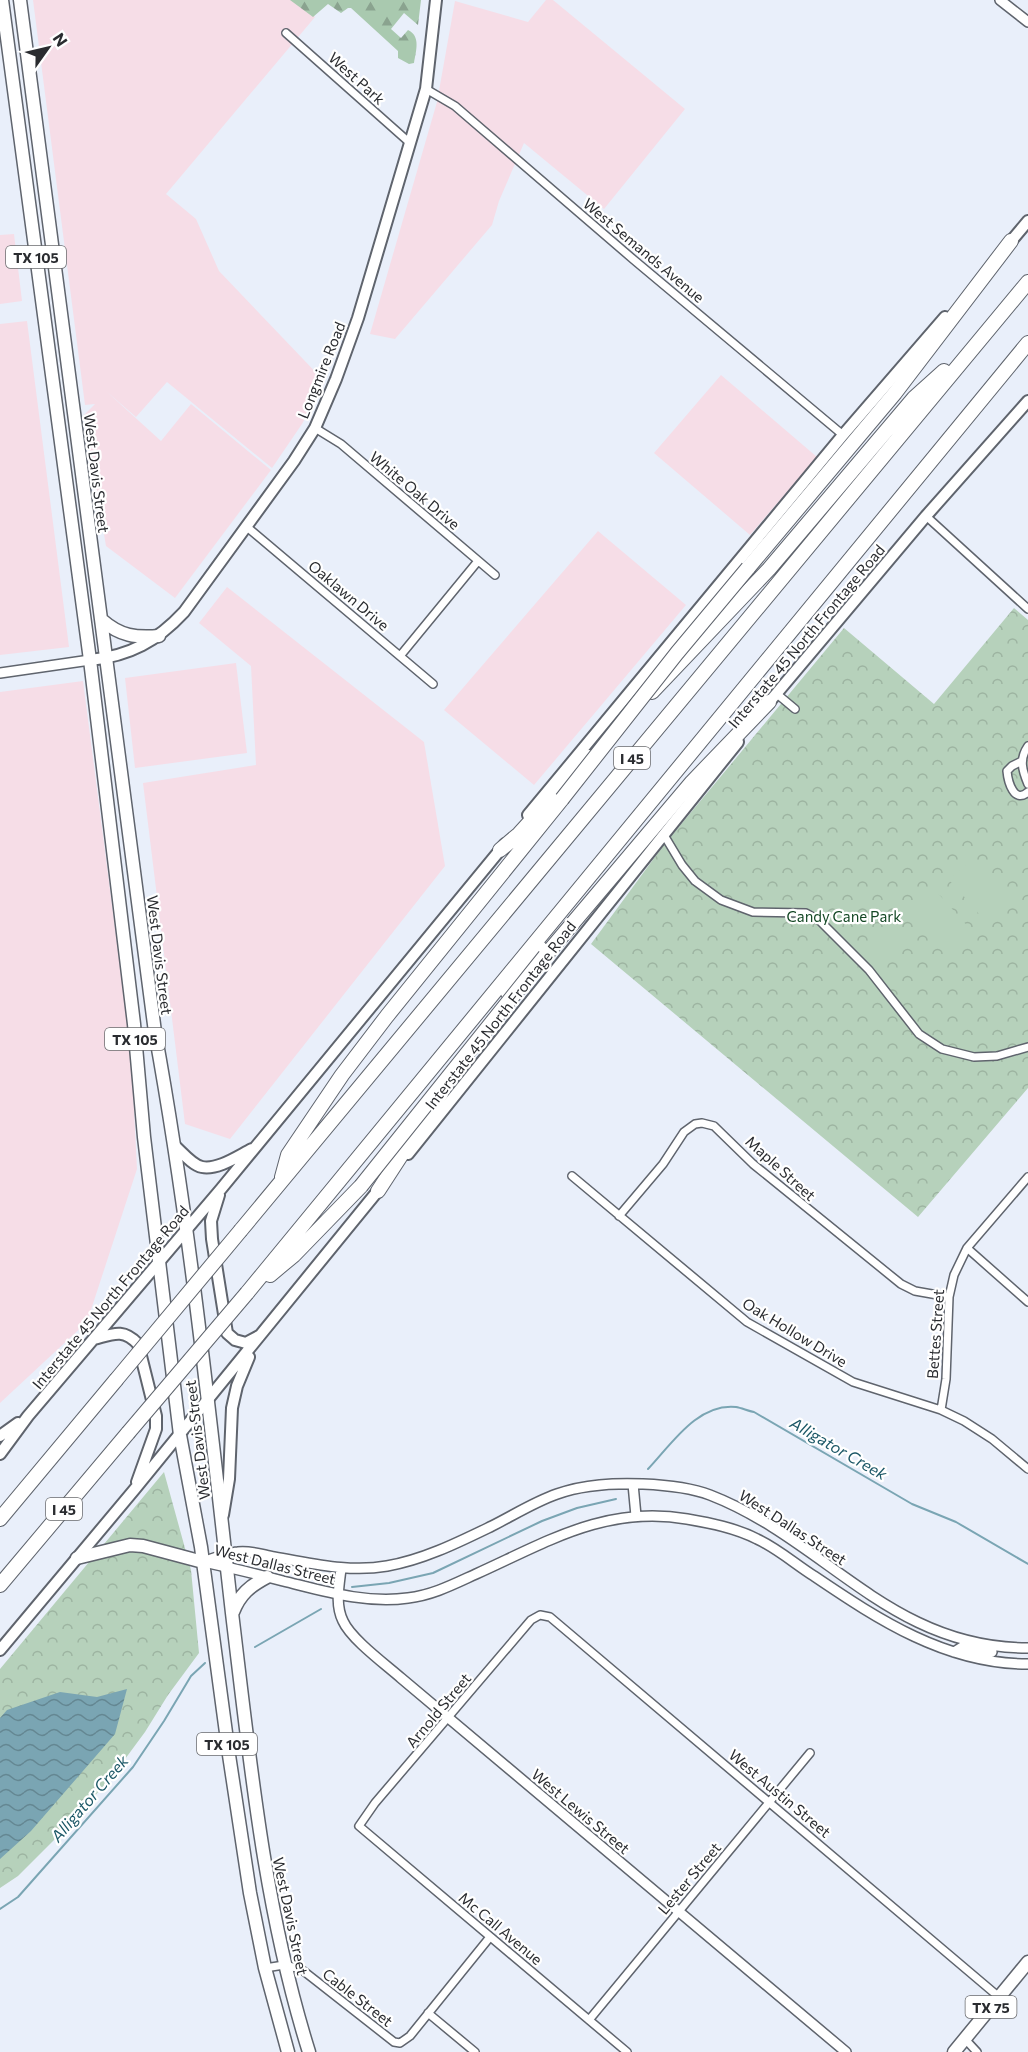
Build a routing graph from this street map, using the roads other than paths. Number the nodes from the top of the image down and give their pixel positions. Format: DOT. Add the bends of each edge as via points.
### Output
graph roads {
  1 [pos="2,0"];
  2 [pos="14,0"];
  3 [pos="21,0"];
  4 [pos="436,0"];
  5 [pos="1000,0"];
  6 [pos="1028,22"];
  7 [pos="24,30"];
  8 [pos="286,33"];
  9 [pos="426,89"];
  10 [pos="410,143"];
  11 [pos="30,216"];
  12 [pos="1028,221"];
  13 [pos="1011,241"];
  14 [pos="1028,282"];
  15 [pos="61,314"];
  16 [pos="983,335"];
  17 [pos="1028,343"];
  18 [pos="1028,401"];
  19 [pos="315,428"];
  20 [pos="843,435"];
  21 [pos="926,516"];
  22 [pos="247,527"];
  23 [pos="478,561"];
  24 [pos="495,575"];
  25 [pos="1028,609"];
  26 [pos="102,620"];
  27 [pos="159,636"];
  28 [pos="400,657"];
  29 [pos="106,658"];
  30 [pos="90,660"];
  31 [pos="0,673"];
  32 [pos="433,684"];
  33 [pos="773,698"];
  34 [pos="795,709"];
  35 [pos="1028,746"];
  36 [pos="1022,761"];
  37 [pos="1028,784"];
  38 [pos="1028,792"];
  39 [pos="664,835"];
  40 [pos="621,836"];
  41 [pos="500,850"];
  42 [pos="1028,1047"];
  43 [pos="175,1146"];
  44 [pos="255,1148"];
  45 [pos="572,1176"];
  46 [pos="1028,1177"];
  47 [pos="281,1182"];
  48 [pos="221,1189"];
  49 [pos="378,1191"];
  50 [pos="619,1216"];
  51 [pos="186,1230"];
  52 [pos="967,1248"];
  53 [pos="159,1262"];
  54 [pos="247,1293"];
  55 [pos="949,1297"];
  56 [pos="1028,1302"];
  57 [pos="262,1335"];
  58 [pos="94,1339"];
  59 [pos="254,1345"];
  60 [pos="207,1401"];
  61 [pos="941,1410"];
  62 [pos="28,1416"];
  63 [pos="180,1435"];
  64 [pos="0,1436"];
  65 [pos="0,1454"];
  66 [pos="1028,1469"];
  67 [pos="633,1484"];
  68 [pos="134,1490"];
  69 [pos="750,1514"];
  70 [pos="636,1516"];
  71 [pos="0,1519"];
  72 [pos="222,1524"];
  73 [pos="743,1534"];
  74 [pos="77,1558"];
  75 [pos="226,1561"];
  76 [pos="203,1562"];
  77 [pos="341,1569"];
  78 [pos="267,1577"];
  79 [pos="0,1585"];
  80 [pos="857,1587"];
  81 [pos="338,1595"];
  82 [pos="849,1599"];
  83 [pos="232,1613"];
  84 [pos="540,1615"];
  85 [pos="932,1629"];
  86 [pos="927,1643"];
  87 [pos="1006,1648"];
  88 [pos="1028,1648"];
  89 [pos="0,1650"];
  90 [pos="954,1652"];
  91 [pos="1028,1664"];
  92 [pos="449,1718"];
  93 [pos="810,1753"];
  94 [pos="229,1755"];
  95 [pos="251,1774"];
  96 [pos="770,1802"];
  97 [pos="358,1826"];
  98 [pos="678,1912"];
  99 [pos="490,1937"];
  100 [pos="1028,1962"];
  101 [pos="284,1965"];
  102 [pos="265,1968"];
  103 [pos="999,1997"];
  104 [pos="428,2013"];
  105 [pos="589,2020"];
  106 [pos="965,2038"];
  107 [pos="288,2052"];
  108 [pos="309,2052"];
  109 [pos="475,2052"];
  110 [pos="627,2052"];
  111 [pos="846,2052"];
  112 [pos="954,2052"];
  113 [pos="977,2052"];
  1 -- 11 [label="main road, West Davis Street / TX 105"];
  2 -- 7 [label="main road" via="16,16"];
  3 -- 7 [label="main road, West Davis Street / TX 105"];
  4 -- 9 [label="main road, Longmire Road"];
  5 -- 6 [label="street"];
  7 -- 15 [label="main road, West Davis Street / TX 105"];
  8 -- 10 [label="street, West Park"];
  9 -- 10 [label="main road, Longmire Road"];
  9 -- 20 [label="street, West Semands Avenue" via="455,106"];
  10 -- 19 [label="main road, Longmire Road" via="350,346"];
  11 -- 15 [label="main road" via="42,226 52,294"];
  11 -- 30 [label="main road, West Davis Street / TX 105"];
  12 -- 13 [label="main road, Interstate 45 North Frontage Road"];
  13 -- 20 [label="main road, Interstate 45 North Frontage Road"];
  13 -- 47 [label="highway, bridge" via="895,393 677,653 387,1016 288,1155"];
  14 -- 16 [label="highway, I 45"];
  15 -- 26 [label="main road, West Davis Street / TX 105"];
  16 -- 41 [label="highway" via="914,398 769,569"];
  16 -- 47 [label="highway, I 45"];
  17 -- 40 [label="highway, I 45"];
  18 -- 21 [label="main road, Interstate 45 North Frontage Road"];
  19 -- 22 [label="main road, Longmire Road"];
  19 -- 23 [label="street, White Oak Drive" via="341,444"];
  20 -- 41 [label="main road, Interstate 45 North Frontage Road"];
  21 -- 25 [label="street"];
  21 -- 33 [label="main road, Interstate 45 North Frontage Road"];
  22 -- 27 [label="main road, Longmire Road" via="184,612"];
  22 -- 28 [label="street, Oaklawn Drive"];
  23 -- 24 [label="street, White Oak Drive"];
  23 -- 28 [label="street"];
  26 -- 27 [label="main road" via="130,637"];
  26 -- 29 [label="main road, West Davis Street / TX 105"];
  27 -- 29 [label="main road, Longmire Road"];
  28 -- 32 [label="street, Oaklawn Drive"];
  29 -- 30 [label="main road, Longmire Road"];
  29 -- 43 [label="main road, West Davis Street / TX 105" via="155,1032"];
  30 -- 31 [label="street"];
  30 -- 53 [label="main road, West Davis Street / TX 105"];
  33 -- 34 [label="street"];
  33 -- 39 [label="main road, Interstate 45 North Frontage Road"];
  33 -- 54 [label="highway, bridge" via="692,782 545,956 361,1186 294,1255"];
  35 -- 36 [label="street"];
  36 -- 37 [label="street"];
  36 -- 38 [label="street" via="1007,771 1008,779 1014,793 1024,796"];
  39 -- 42 [label="street" via="695,881 721,900 753,912 806,913 820,921 869,970 919,1034 942,1049 974,1057 997,1056"];
  39 -- 49 [label="main road, Interstate 45 North Frontage Road"];
  40 -- 49 [label="highway" via="492,1016"];
  40 -- 54 [label="highway, I 45"];
  41 -- 44 [label="main road, Interstate 45 North Frontage Road"];
  43 -- 44 [label="main road" via="202,1167 219,1165"];
  43 -- 51 [label="main road, West Davis Street / TX 105"];
  44 -- 48 [label="main road, Interstate 45 North Frontage Road"];
  45 -- 50 [label="street, Oak Hollow Drive"];
  46 -- 52 [label="street, Bettes Street"];
  47 -- 71 [label="highway, I 45, bridge"];
  48 -- 51 [label="main road, Interstate 45 North Frontage Road"];
  48 -- 57 [label="main road" via="211,1221 227,1333 246,1343"];
  49 -- 57 [label="main road, Interstate 45 North Frontage Road"];
  50 -- 55 [label="street, Maple Street" via="684,1132 702,1123 714,1126 753,1164 901,1284 915,1291"];
  50 -- 61 [label="street, Oak Hollow Drive" via="747,1322 853,1382"];
  51 -- 53 [label="main road, Interstate 45 North Frontage Road"];
  51 -- 60 [label="main road, West Davis Street / TX 105"];
  52 -- 55 [label="street, Bettes Street"];
  52 -- 56 [label="street"];
  53 -- 58 [label="main road, Interstate 45 North Frontage Road"];
  53 -- 63 [label="main road, West Davis Street / TX 105"];
  54 -- 79 [label="highway, I 45, bridge"];
  55 -- 61 [label="street, Bettes Street"];
  57 -- 59 [label="main road, Interstate 45 North Frontage Road"];
  58 -- 62 [label="main road, Interstate 45 North Frontage Road"];
  58 -- 68 [label="main road" via="118,1333 130,1336 138,1344 156,1429"];
  59 -- 60 [label="main road, Interstate 45 North Frontage Road"];
  59 -- 72 [label="main road" via="232,1408 229,1479"];
  60 -- 63 [label="main road, Interstate 45 North Frontage Road"];
  60 -- 72 [label="main road, West Davis Street / TX 105"];
  61 -- 66 [label="street, Oak Hollow Drive" via="992,1439"];
  62 -- 64 [label="main road"];
  62 -- 65 [label="main road, Interstate 45 North Frontage Road"];
  63 -- 68 [label="main road, Interstate 45 North Frontage Road"];
  63 -- 76 [label="main road, West Davis Street / TX 105"];
  67 -- 69 [label="street, West Dallas Street" via="707,1494"];
  67 -- 70 [label="street"];
  67 -- 77 [label="street, West Dallas Street" via="558,1493 414,1560 384,1567"];
  68 -- 74 [label="main road, Interstate 45 North Frontage Road"];
  69 -- 73 [label="street"];
  69 -- 80 [label="street, West Dallas Street"];
  70 -- 73 [label="street, West Dallas Street" via="686,1519"];
  70 -- 81 [label="street, West Dallas Street" via="570,1531 426,1595 388,1599"];
  72 -- 75 [label="main road, West Davis Street / TX 105"];
  73 -- 82 [label="street, West Dallas Street" via="757,1539"];
  74 -- 76 [label="main road" via="130,1545"];
  74 -- 89 [label="main road, Interstate 45 North Frontage Road"];
  75 -- 76 [label="street, West Dallas Street"];
  75 -- 77 [label="street, West Dallas Street" via="239,1551"];
  75 -- 78 [label="street, West Dallas Street"];
  75 -- 83 [label="main road, West Davis Street / TX 105"];
  76 -- 94 [label="main road, West Davis Street / TX 105"];
  77 -- 81 [label="street, West Lewis Street"];
  78 -- 81 [label="street, West Dallas Street"];
  78 -- 83 [label="main road" via="245,1591"];
  80 -- 82 [label="street"];
  80 -- 85 [label="street, West Dallas Street" via="908,1619"];
  81 -- 92 [label="street, West Lewis Street" via="342,1620 354,1637"];
  82 -- 86 [label="street, West Dallas Street" via="883,1622"];
  83 -- 95 [label="main road, West Davis Street / TX 105"];
  84 -- 92 [label="street, Arnold Street" via="531,1620"];
  84 -- 96 [label="street, West Austin Street" via="550,1617"];
  85 -- 86 [label="street"];
  85 -- 87 [label="street, West Dallas Street"];
  86 -- 90 [label="street, West Dallas Street"];
  87 -- 88 [label="street, West Dallas Street"];
  87 -- 90 [label="street" via="992,1652 962,1647"];
  90 -- 91 [label="street, West Dallas Street"];
  92 -- 97 [label="street, Arnold Street"];
  92 -- 98 [label="street, West Lewis Street"];
  93 -- 96 [label="street, Lester Street"];
  94 -- 95 [label="main road" via="238,1756"];
  94 -- 102 [label="main road, West Davis Street / TX 105"];
  95 -- 101 [label="main road, West Davis Street / TX 105"];
  96 -- 98 [label="street, Lester Street"];
  96 -- 103 [label="street, West Austin Street"];
  97 -- 99 [label="street, Mc Call Avenue"];
  98 -- 105 [label="street, Lester Street"];
  98 -- 111 [label="street, West Lewis Street"];
  99 -- 104 [label="street"];
  99 -- 105 [label="street, Mc Call Avenue"];
  100 -- 103 [label="main road, TX 75"];
  101 -- 102 [label="street"];
  101 -- 104 [label="street, Cable Street" via="301,1969 394,2042 400,2043 410,2036"];
  101 -- 108 [label="main road, West Davis Street / TX 105"];
  102 -- 107 [label="main road, West Davis Street / TX 105"];
  103 -- 106 [label="main road, TX 75"];
  104 -- 109 [label="street"];
  105 -- 110 [label="street, Mc Call Avenue"];
  106 -- 112 [label="main road, TX 75"];
  106 -- 113 [label="street"];
}
